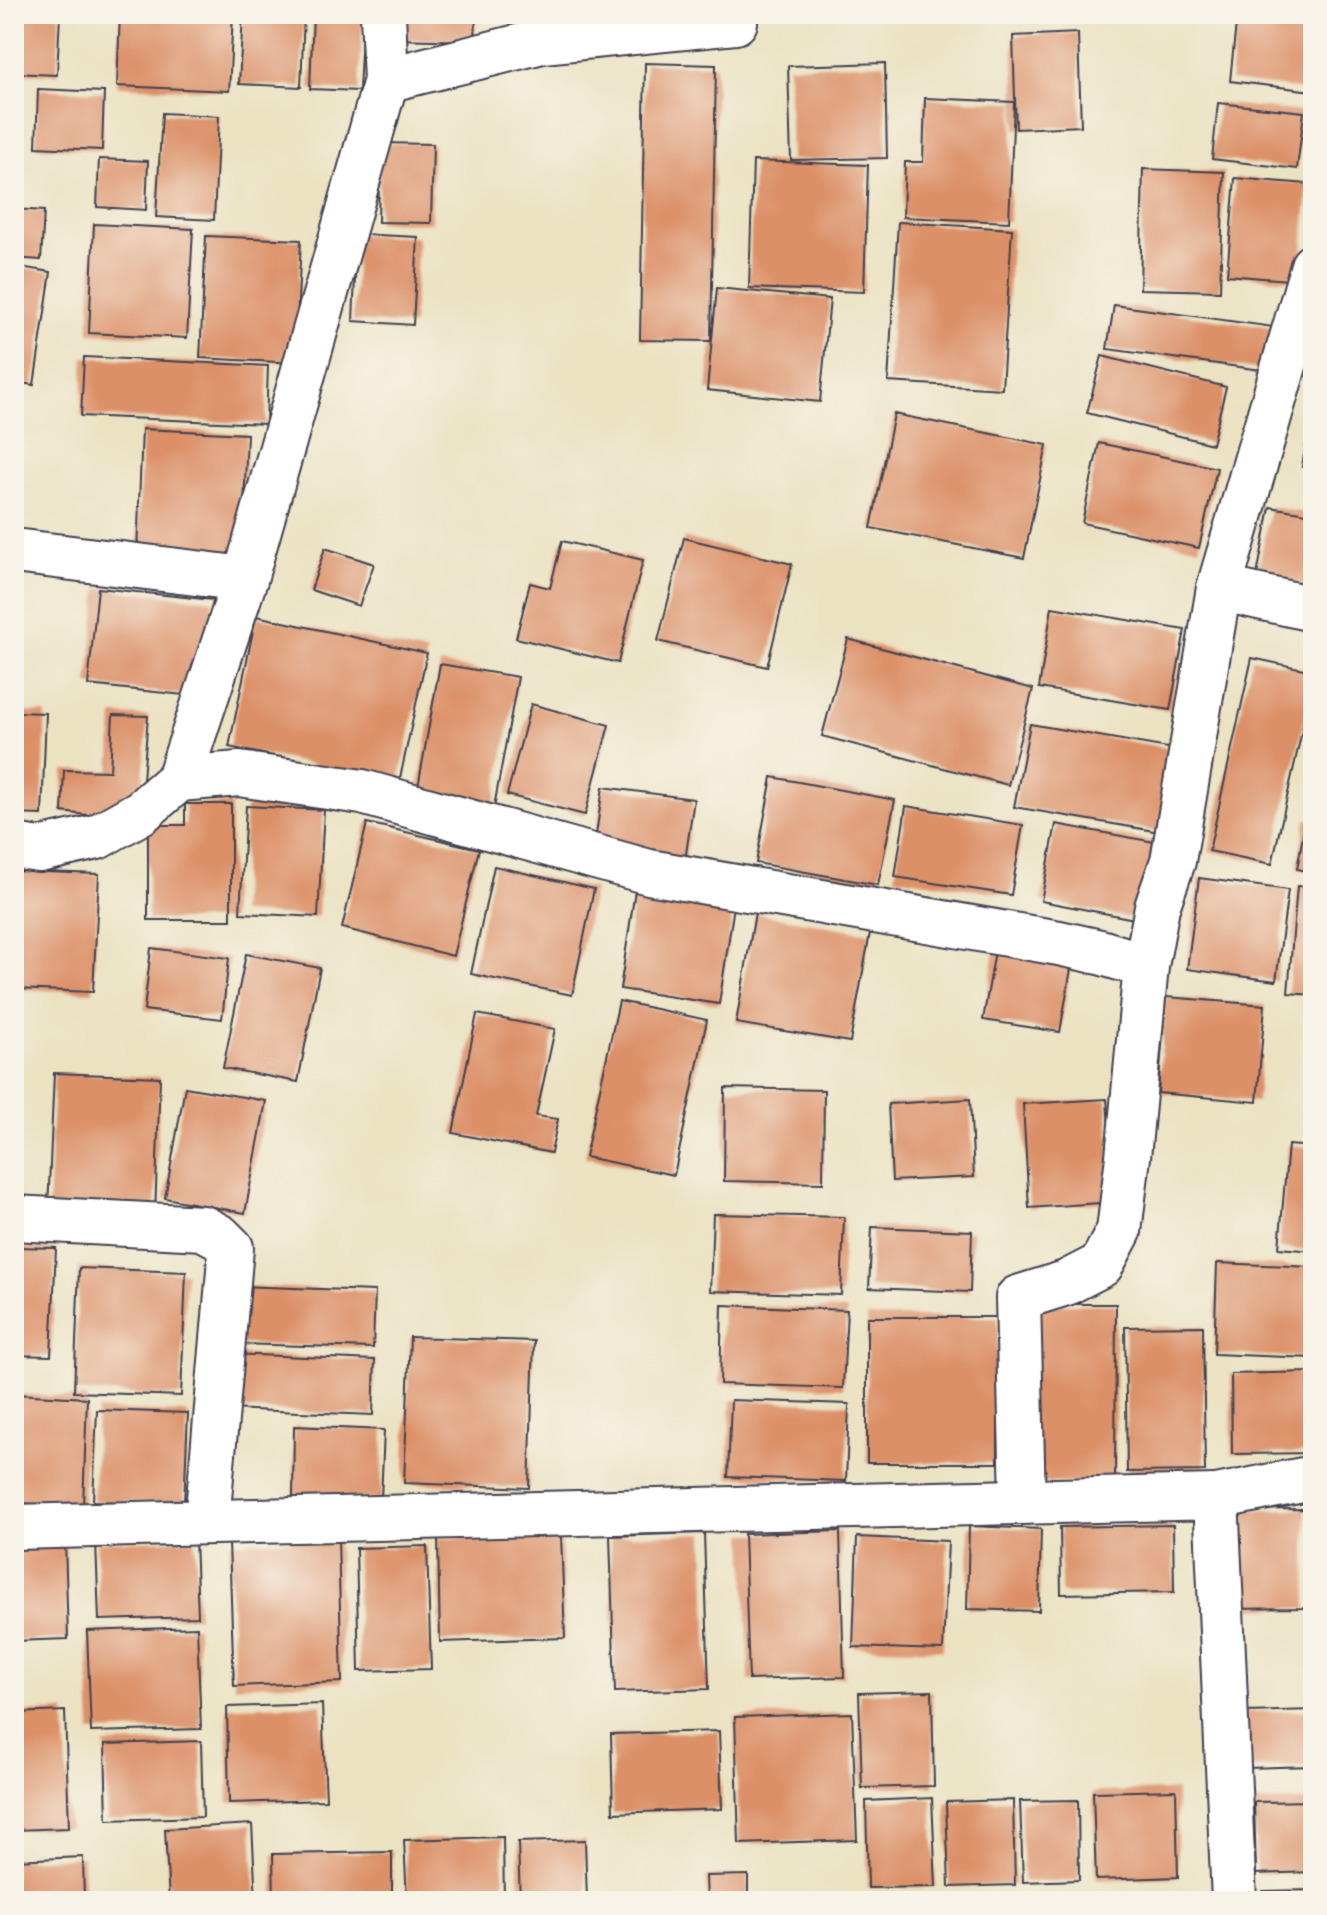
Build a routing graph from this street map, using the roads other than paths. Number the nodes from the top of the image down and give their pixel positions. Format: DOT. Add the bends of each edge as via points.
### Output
graph roads {
  1 [pos="383,14"];
  2 [pos="735,22"];
  3 [pos="386,80"];
  4 [pos="1313,266"];
  5 [pos="14,551"];
  6 [pos="245,579"];
  7 [pos="1219,588"];
  8 [pos="1313,609"];
  9 [pos="179,779"];
  10 [pos="14,846"];
  11 [pos="1146,966"];
  12 [pos="14,1218"];
  13 [pos="1313,1478"];
  14 [pos="1216,1497"];
  15 [pos="1023,1502"];
  16 [pos="207,1522"];
  17 [pos="14,1527"];
  18 [pos="1234,1901"];
  1 -- 3 [label="street"];
  2 -- 3 [label="street" via="542,41"];
  3 -- 6 [label="street"];
  4 -- 7 [label="street"];
  5 -- 6 [label="street"];
  6 -- 9 [label="street"];
  7 -- 8 [label="street"];
  7 -- 11 [label="street" via="1173,861 1157,907"];
  9 -- 10 [label="street" via="141,812 97,837 39,850"];
  9 -- 11 [label="street" via="239,774 362,792 649,872 1059,943"];
  11 -- 15 [label="street" via="1119,1231 1101,1265 1018,1298"];
  12 -- 16 [label="street" via="203,1228 231,1248"];
  13 -- 14 [label="street"];
  14 -- 15 [label="street"];
  14 -- 18 [label="street"];
  15 -- 16 [label="street"];
  16 -- 17 [label="street"];
}
